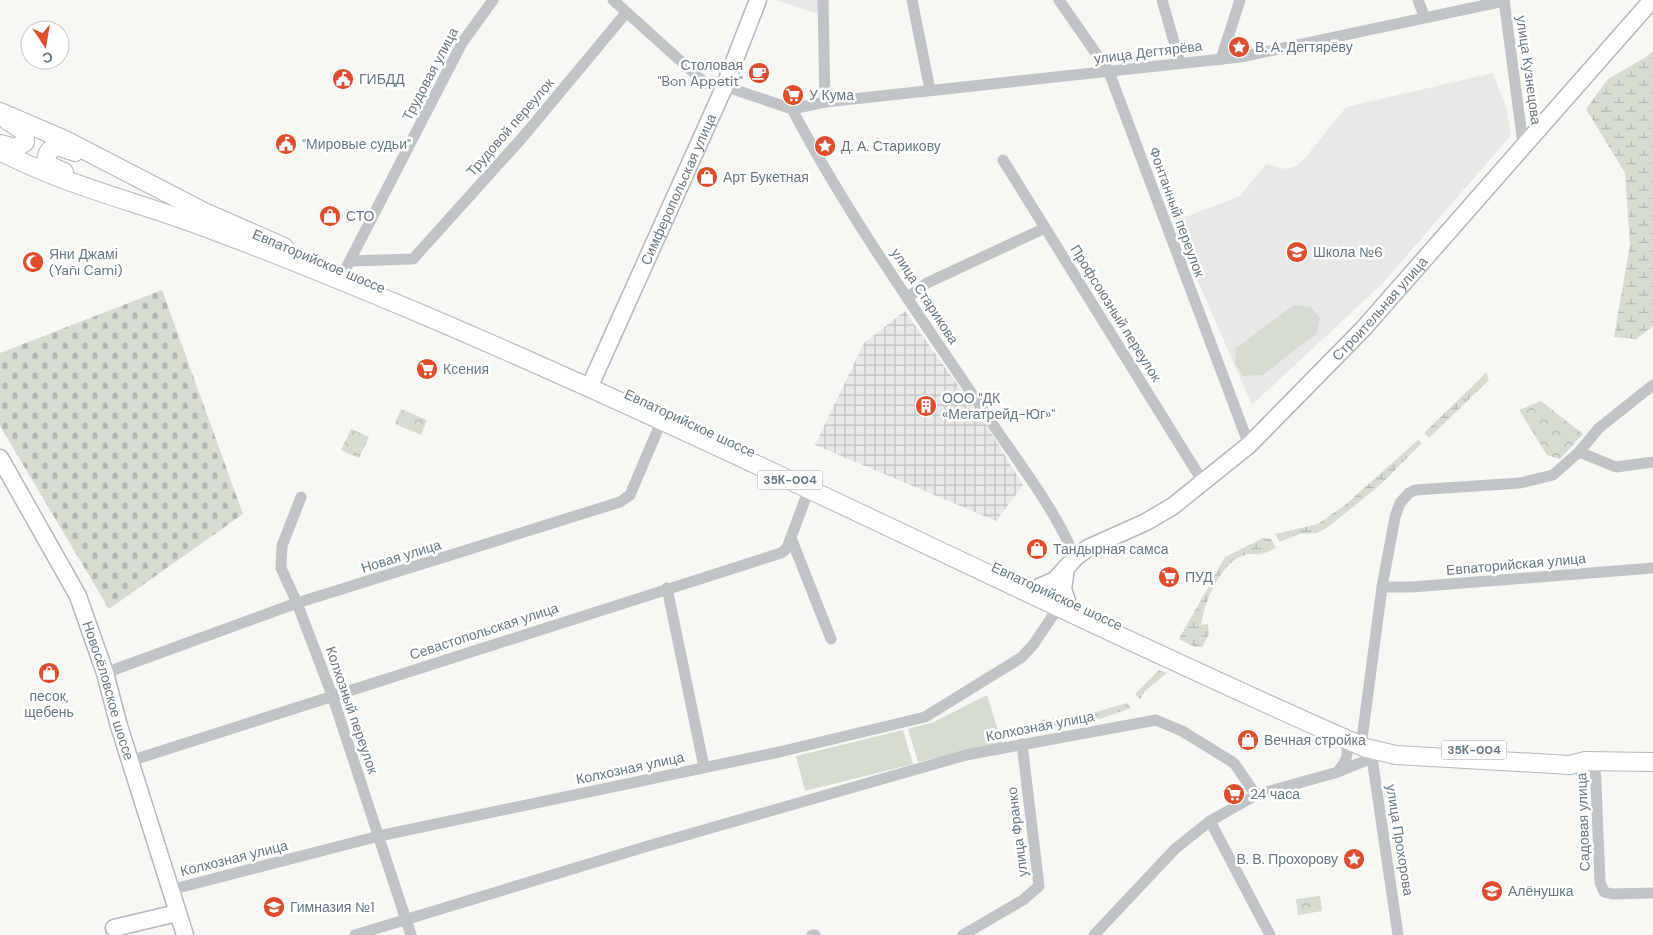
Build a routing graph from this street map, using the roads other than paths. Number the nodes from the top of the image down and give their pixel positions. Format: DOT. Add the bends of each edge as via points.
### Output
graph roads {
  1 [pos="494,0"];
  2 [pos="613,0"];
  3 [pos="758,0"];
  4 [pos="823,0"];
  5 [pos="912,0"];
  6 [pos="1059,0"];
  7 [pos="1162,0"];
  8 [pos="1240,0"];
  9 [pos="1418,0"];
  10 [pos="1504,0"];
  11 [pos="1652,0"];
  12 [pos="626,13"];
  13 [pos="1424,16"];
  14 [pos="1221,59"];
  15 [pos="1180,63"];
  16 [pos="1109,72"];
  17 [pos="723,88"];
  18 [pos="930,90"];
  19 [pos="825,102"];
  20 [pos="792,109"];
  21 [pos="0,112"];
  22 [pos="0,117"];
  23 [pos="0,144"];
  24 [pos="1524,144"];
  25 [pos="0,151"];
  26 [pos="92,154"];
  27 [pos="1003,160"];
  28 [pos="109,195"];
  29 [pos="1045,228"];
  30 [pos="347,267"];
  31 [pos="907,298"];
  32 [pos="593,379"];
  33 [pos="1653,385"];
  34 [pos="661,422"];
  35 [pos="1249,445"];
  36 [pos="1579,452"];
  37 [pos="0,458"];
  38 [pos="1653,462"];
  39 [pos="1203,482"];
  40 [pos="809,489"];
  41 [pos="301,497"];
  42 [pos="791,538"];
  43 [pos="1071,563"];
  44 [pos="1653,568"];
  45 [pos="1039,587"];
  46 [pos="1382,587"];
  47 [pos="667,588"];
  48 [pos="297,603"];
  49 [pos="1063,604"];
  50 [pos="831,639"];
  51 [pos="105,673"];
  52 [pos="332,695"];
  53 [pos="1345,738"];
  54 [pos="1018,745"];
  55 [pos="1368,749"];
  56 [pos="130,761"];
  57 [pos="1590,761"];
  58 [pos="1653,762"];
  59 [pos="704,767"];
  60 [pos="1338,772"];
  61 [pos="1256,795"];
  62 [pos="1210,821"];
  63 [pos="379,836"];
  64 [pos="170,890"];
  65 [pos="1653,893"];
  66 [pos="177,913"];
  67 [pos="405,920"];
  68 [pos="114,928"];
  69 [pos="184,935"];
  70 [pos="355,935"];
  71 [pos="411,935"];
  72 [pos="963,935"];
  73 [pos="1094,935"];
  74 [pos="1270,935"];
  75 [pos="1398,935"];
  1 -- 30 [label="street, Трудовая улица" via="462,43"];
  2 -- 12 [label="street"];
  3 -- 17 [label="street, Симферопольская улица"];
  4 -- 19 [label="street"];
  5 -- 18 [label="street"];
  6 -- 16 [label="street, Фонтанный переулок"];
  7 -- 15 [label="street"];
  8 -- 14 [label="street"];
  9 -- 13 [label="street"];
  10 -- 13 [label="street, улица Дегтярёва"];
  10 -- 24 [label="street, улица Кузнецова"];
  11 -- 24 [label="street, Строительная улица"];
  12 -- 17 [label="street" via="705,83"];
  12 -- 30 [label="street, Трудовой переулок" via="522,138 413,259"];
  13 -- 14 [label="street, улица Дегтярёва"];
  14 -- 15 [label="street, улица Дегтярёва"];
  15 -- 16 [label="street, улица Дегтярёва"];
  16 -- 18 [label="street, улица Дегтярёва"];
  16 -- 35 [label="street, Фонтанный переулок"];
  17 -- 20 [label="street"];
  17 -- 32 [label="street, Симферопольская улица"];
  18 -- 19 [label="street, улица Дегтярёва"];
  19 -- 20 [label="street, улица Дегтярёва"];
  20 -- 31 [label="street, улица Старикова" via="829,175"];
  21 -- 26 [label="main road, Евпаторийское шоссе / 35К-004"];
  22 -- 23 [label="main road" via="17,125 26,137 25,142 16,148"];
  24 -- 35 [label="street, Строительная улица" via="1363,329"];
  25 -- 28 [label="main road, Евпаторийское шоссе / 35К-004" via="32,167"];
  26 -- 28 [label="main road" via="84,155 57,146 50,150 46,161 50,166 100,187"];
  26 -- 30 [label="main road, Евпаторийское шоссе / 35К-004" via="204,212"];
  27 -- 29 [label="street, Профсоюзный переулок"];
  28 -- 34 [label="main road, Евпаторийское шоссе / 35К-004" via="197,224 424,316"];
  29 -- 31 [label="street" via="927,283"];
  29 -- 39 [label="street, Профсоюзный переулок"];
  30 -- 32 [label="main road, Евпаторийское шоссе / 35К-004"];
  31 -- 43 [label="street, улица Старикова" via="1070,544"];
  32 -- 45 [label="main road, Евпаторийское шоссе / 35К-004"];
  33 -- 36 [label="street" via="1599,428"];
  34 -- 40 [label="main road, Евпаторийское шоссе / 35К-004"];
  34 -- 48 [label="street, Новая улица" via="630,496 620,502"];
  35 -- 39 [label="street, Строительная улица"];
  36 -- 38 [label="street" via="1616,467"];
  36 -- 46 [label="street, улица Прохорова" via="1559,471 1538,480 1424,488 1409,493 1400,503 1395,517"];
  37 -- 51 [label="street, Новосёловское шоссе" via="78,596"];
  39 -- 43 [label="street, Строительная улица" via="1173,506 1146,522 1101,541"];
  40 -- 42 [label="street, Севастопольская улица"];
  40 -- 49 [label="main road, Евпаторийское шоссе / 35К-004"];
  41 -- 48 [label="street, Колхозный переулок" via="282,546 281,568"];
  42 -- 47 [label="street, Севастопольская улица" via="781,553"];
  42 -- 50 [label="street"];
  43 -- 45 [label="street, Строительная улица" via="1055,580"];
  43 -- 49 [label="street" via="1063,590"];
  44 -- 46 [label="street, Евпаторийская улица"];
  45 -- 49 [label="main road, Евпаторийское шоссе / 35К-004"];
  46 -- 55 [label="street, улица Прохорова"];
  47 -- 52 [label="street, Севастопольская улица"];
  47 -- 59 [label="street"];
  48 -- 51 [label="street, Новая улица"];
  48 -- 52 [label="street, Колхозный переулок"];
  49 -- 53 [label="main road, Евпаторийское шоссе / 35К-004"];
  49 -- 55 [label="main road, Евпаторийское шоссе / 35К-004"];
  49 -- 59 [label="street, Колхозная улица" via="1022,657 925,717"];
  51 -- 56 [label="street, Новосёловское шоссе"];
  52 -- 56 [label="street, Севастопольская улица"];
  52 -- 63 [label="street, Колхозный переулок"];
  53 -- 55 [label="main road, Евпаторийское шоссе / 35К-004"];
  53 -- 60 [label="street" via="1347,760"];
  54 -- 61 [label="street, Колхозная улица" via="1156,720 1182,731 1234,763"];
  54 -- 67 [label="street, Колхозная улица" via="919,768"];
  54 -- 72 [label="street, улица Франко" via="1039,886 1023,900"];
  55 -- 57 [label="main road, Евпаторийское шоссе / 35К-004" via="1396,747 1569,754"];
  55 -- 60 [label="street"];
  55 -- 75 [label="street, улица Прохорова"];
  56 -- 64 [label="street, Новосёловское шоссе"];
  57 -- 58 [label="main road, Евпаторийское шоссе / 35К-004"];
  57 -- 65 [label="street, Садовая улица" via="1600,882 1604,892"];
  59 -- 63 [label="street, Колхозная улица"];
  60 -- 61 [label="street"];
  61 -- 62 [label="street"];
  62 -- 73 [label="street" via="1175,849"];
  62 -- 74 [label="street"];
  63 -- 64 [label="street, Колхозная улица"];
  63 -- 67 [label="street, Колхозный переулок"];
  64 -- 66 [label="street, Новосёловское шоссе"];
  66 -- 68 [label="street"];
  66 -- 69 [label="street, Новосёловское шоссе"];
  67 -- 70 [label="street, Колхозная улица"];
  67 -- 71 [label="street, Колхозный переулок"];
}
